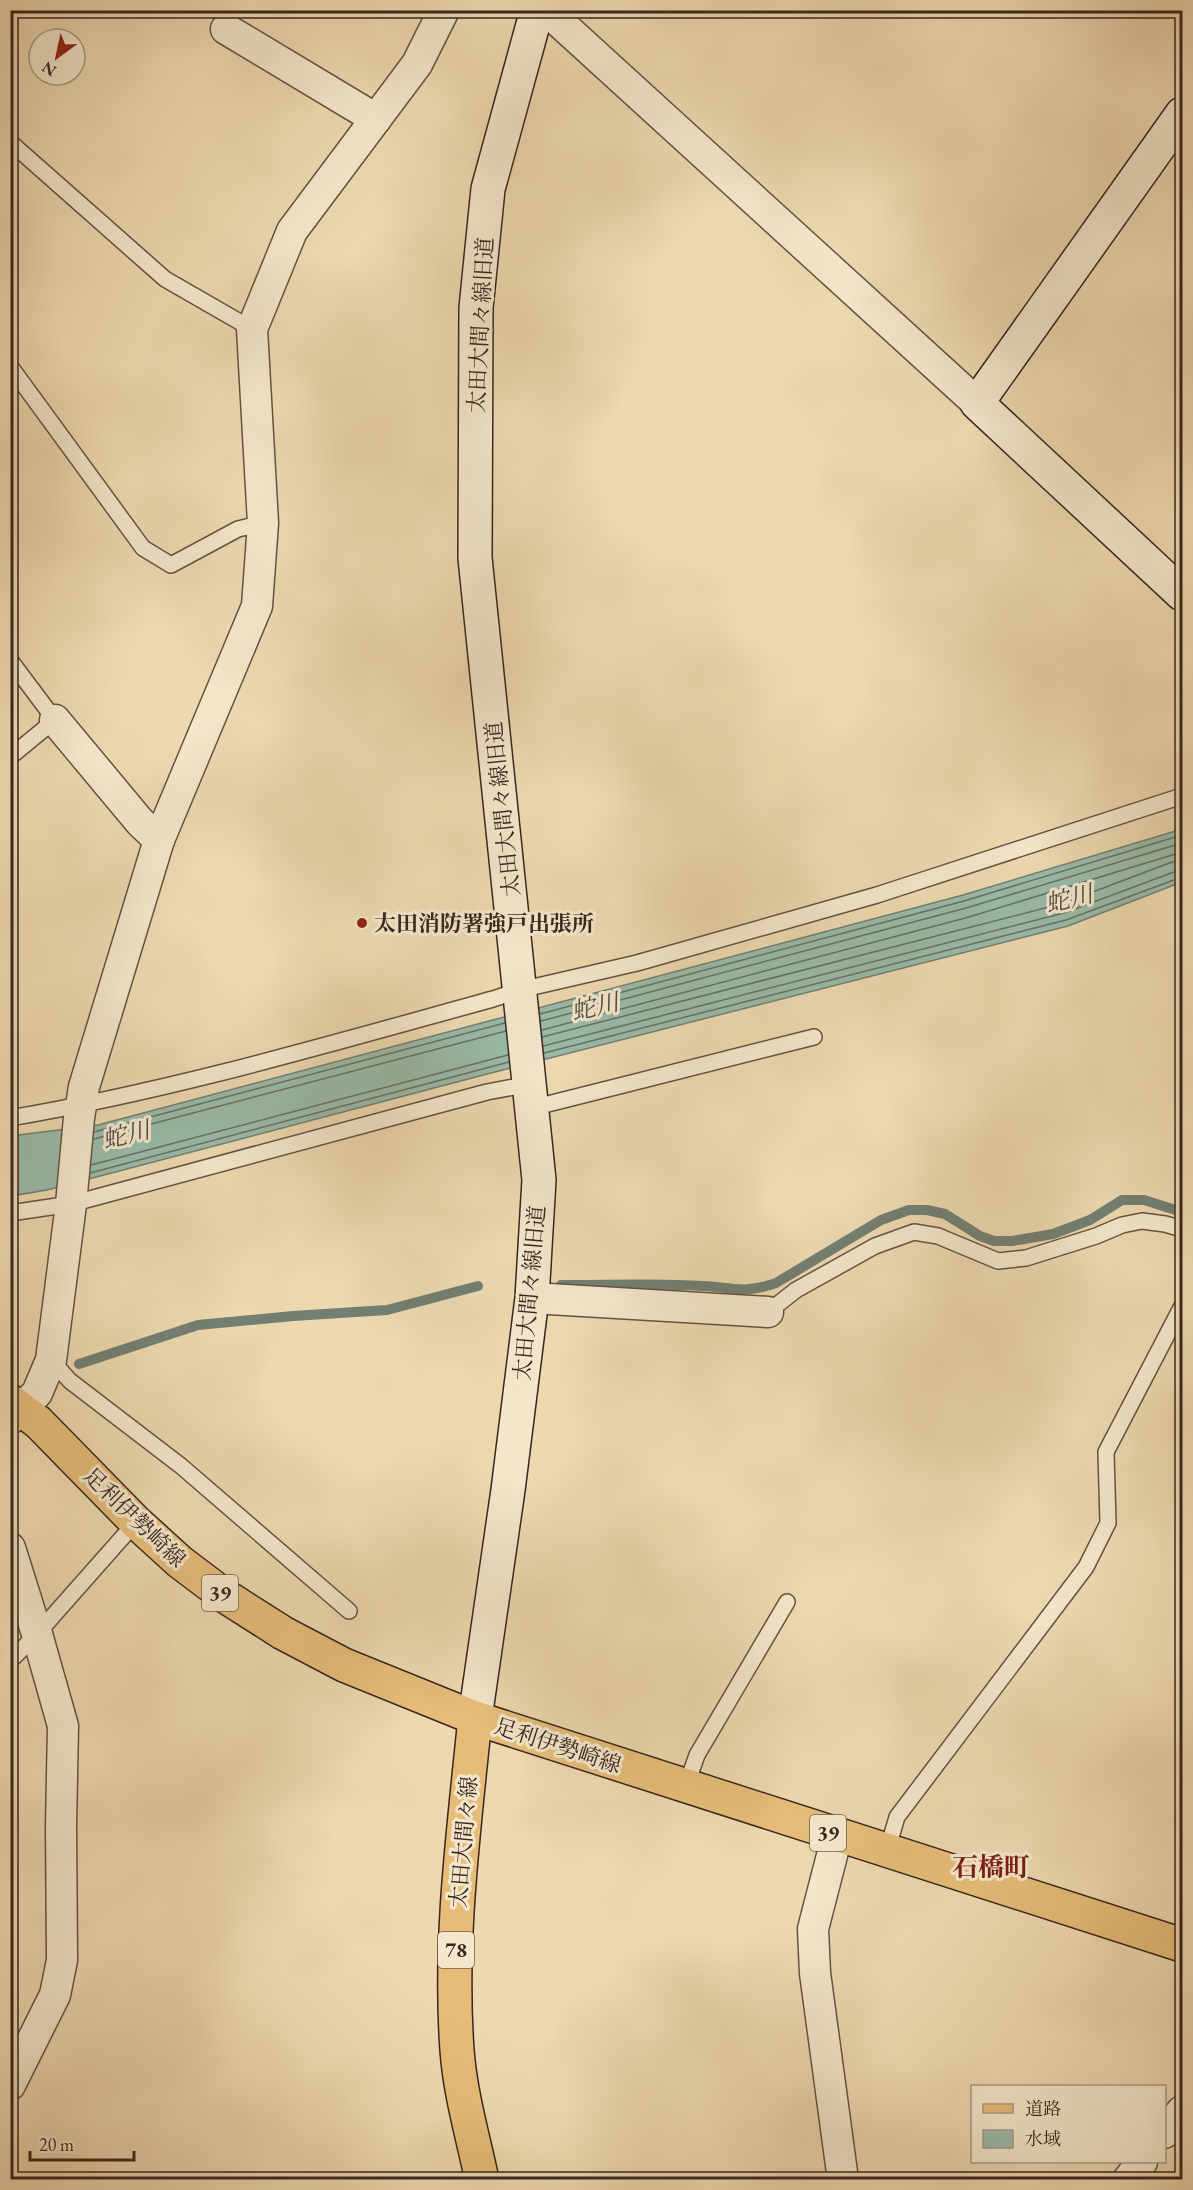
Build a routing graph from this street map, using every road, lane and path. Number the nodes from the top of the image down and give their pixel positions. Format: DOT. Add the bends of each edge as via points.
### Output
graph roads {
  1 [pos="444,10"];
  2 [pos="537,10"];
  3 [pos="546,10"];
  4 [pos="226,29"];
  5 [pos="1182,114"];
  6 [pos="376,119"];
  7 [pos="10,142"];
  8 [pos="252,329"];
  9 [pos="10,366"];
  10 [pos="977,404"];
  11 [pos="263,523"];
  12 [pos="1182,594"];
  13 [pos="10,660"];
  14 [pos="55,720"];
  15 [pos="10,758"];
  16 [pos="1182,796"];
  17 [pos="159,840"];
  18 [pos="521,994"];
  19 [pos="814,1037"];
  20 [pos="530,1089"];
  21 [pos="80,1112"];
  22 [pos="10,1118"];
  23 [pos="72,1198"];
  24 [pos="10,1213"];
  25 [pos="1182,1229"];
  26 [pos="532,1298"];
  27 [pos="1182,1306"];
  28 [pos="768,1312"];
  29 [pos="51,1360"];
  30 [pos="14,1410"];
  31 [pos="135,1522"];
  32 [pos="10,1548"];
  33 [pos="788,1602"];
  34 [pos="349,1611"];
  35 [pos="37,1634"];
  36 [pos="10,1661"];
  37 [pos="475,1718"];
  38 [pos="686,1786"];
  39 [pos="837,1836"];
  40 [pos="887,1851"];
  41 [pos="1182,1945"];
  42 [pos="10,2085"];
  43 [pos="1182,2111"];
  44 [pos="1166,2131"];
  45 [pos="1141,2163"];
  46 [pos="482,2180"];
  47 [pos="843,2180"];
  48 [pos="1128,2180"];
  1 -- 6 [label="street" via="417,64"];
  2 -- 18 [label="street, 太田大間々線旧道" via="488,189 476,308 475,558"];
  3 -- 10 [label="street"];
  4 -- 6 [label="street"];
  5 -- 10 [label="street"];
  6 -- 8 [label="street" via="292,231"];
  7 -- 8 [label="lane" via="165,279"];
  8 -- 11 [label="street"];
  9 -- 11 [label="lane" via="143,548 171,565 238,530"];
  10 -- 12 [label="street"];
  11 -- 17 [label="street" via="257,606"];
  13 -- 14 [label="lane"];
  14 -- 15 [label="lane"];
  14 -- 17 [label="street"];
  16 -- 18 [label="lane" via="877,895"];
  17 -- 21 [label="street"];
  18 -- 20 [label="street, 太田大間々線旧道"];
  18 -- 21 [label="lane"];
  19 -- 20 [label="lane"];
  20 -- 23 [label="lane" via="454,1100"];
  20 -- 26 [label="street, 太田大間々線旧道" via="539,1180"];
  21 -- 22 [label="lane"];
  21 -- 23 [label="street"];
  23 -- 24 [label="lane"];
  23 -- 29 [label="street"];
  25 -- 28 [label="lane" via="1142,1221 1026,1258 998,1261 938,1236 914,1232 875,1246 796,1290"];
  26 -- 28 [label="street"];
  26 -- 37 [label="street, 太田大間々線旧道"];
  27 -- 40 [label="lane" via="1106,1452 1108,1523 1086,1567 897,1817"];
  29 -- 30 [label="street" via="36,1393"];
  29 -- 34 [label="lane" via="70,1381 181,1466"];
  30 -- 31 [label="main road, 足利伊勢崎線 / 39" via="38,1422"];
  31 -- 35 [label="lane"];
  31 -- 37 [label="main road, 足利伊勢崎線 / 39" via="225,1596 283,1633 344,1665"];
  32 -- 35 [label="street"];
  33 -- 38 [label="lane" via="697,1755"];
  35 -- 36 [label="lane"];
  35 -- 42 [label="street" via="63,1726 62,1960 55,1995"];
  37 -- 38 [label="main road, 足利伊勢崎線 / 39"];
  37 -- 46 [label="main road, 太田大間々線 / 78" via="456,1919 455,1992 457,2052"];
  38 -- 39 [label="main road, 足利伊勢崎線 / 39"];
  39 -- 40 [label="main road, 足利伊勢崎線 / 39"];
  39 -- 47 [label="street" via="813,1929 815,1973"];
  40 -- 41 [label="main road, 足利伊勢崎線 / 39"];
  43 -- 44 [label="street"];
  45 -- 48 [label="street"];
}
